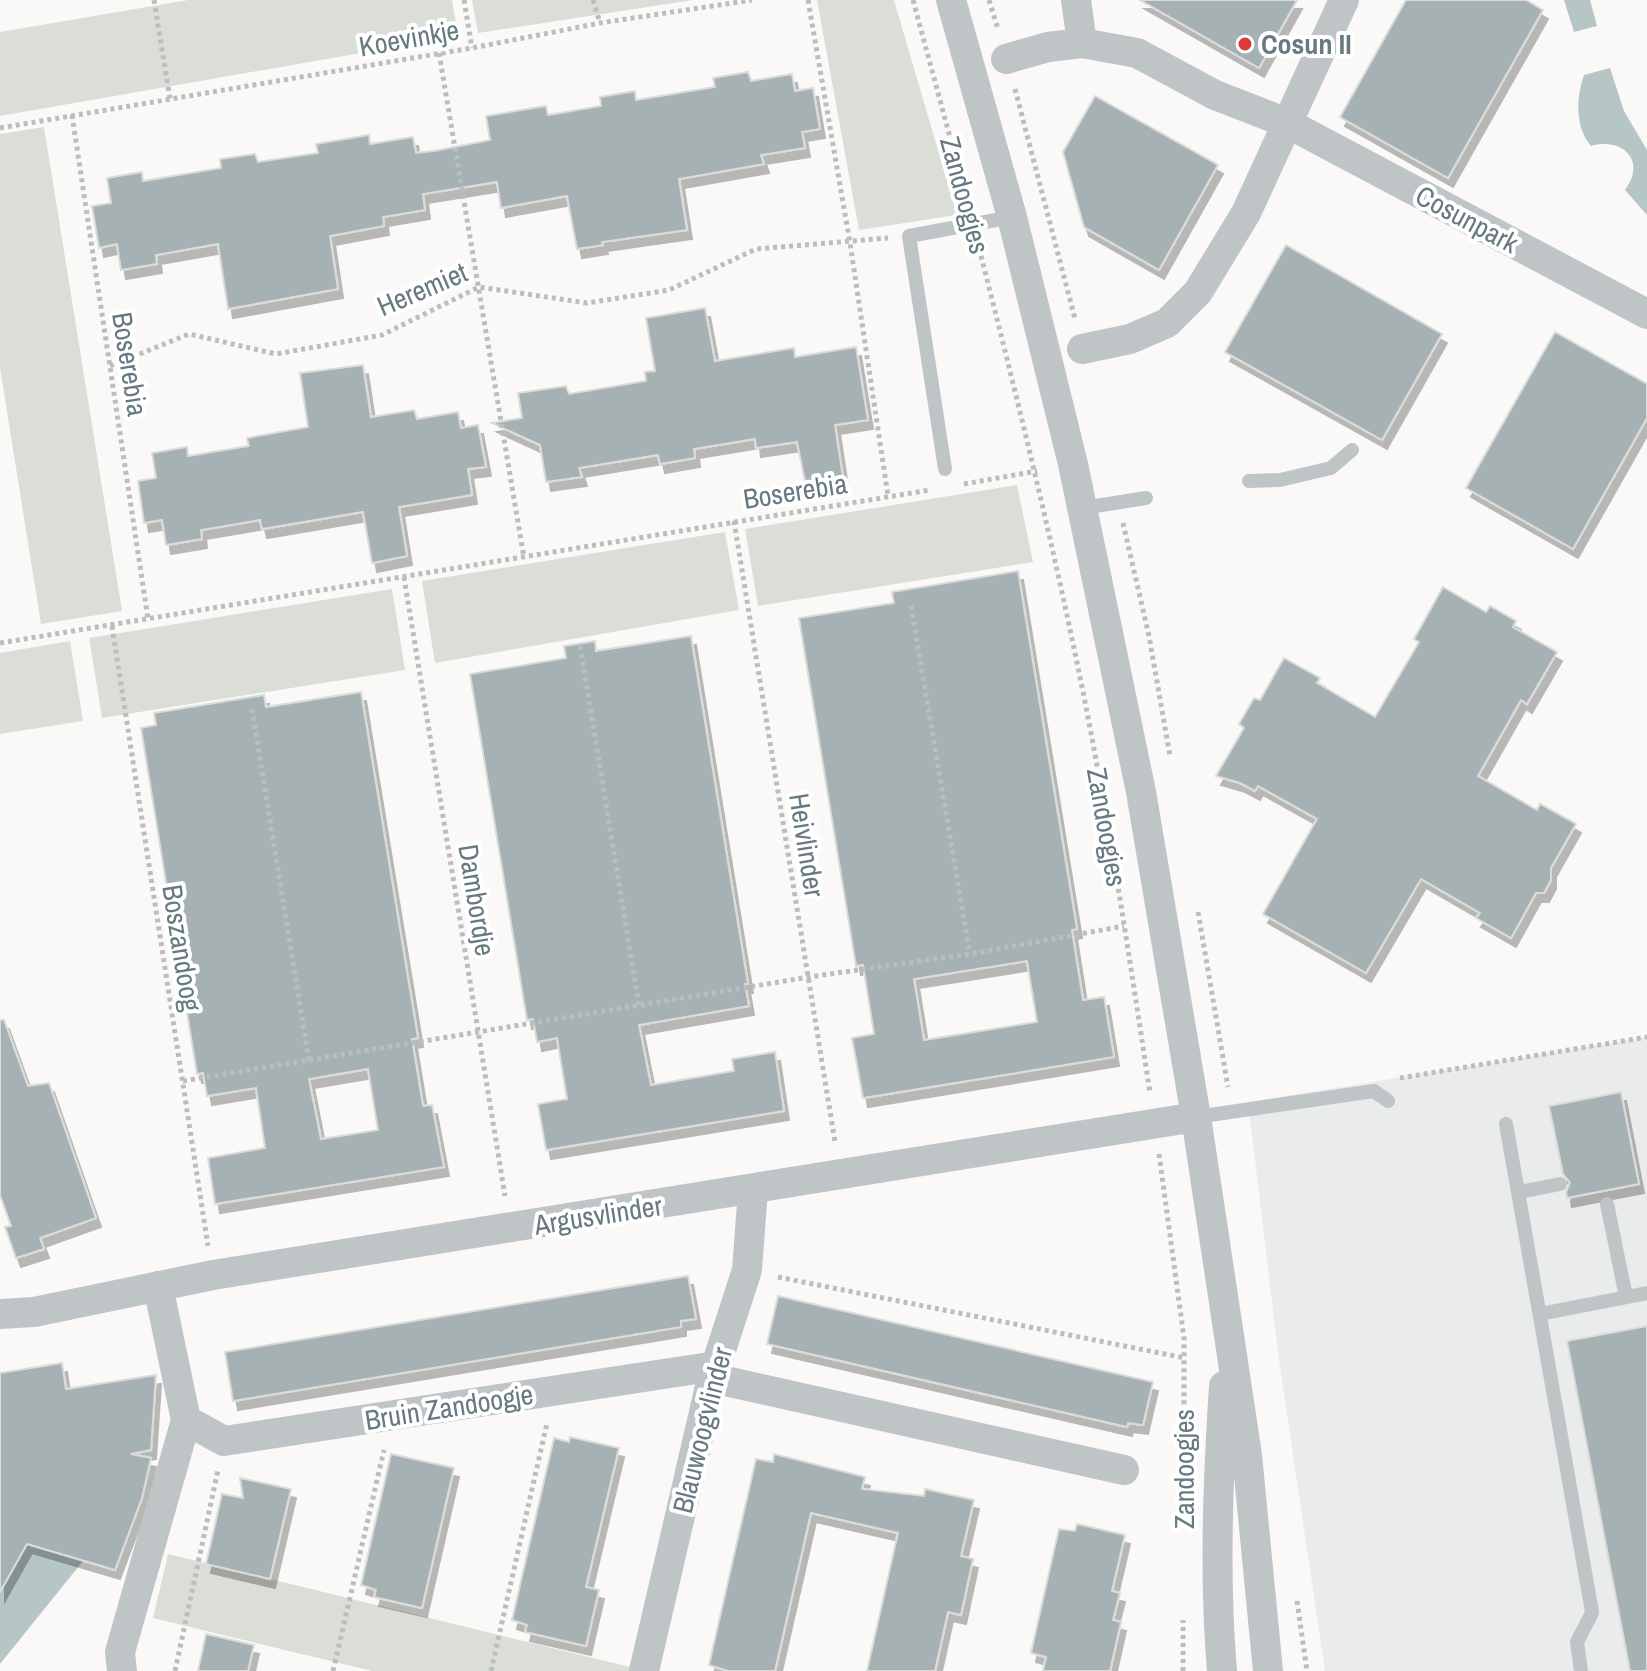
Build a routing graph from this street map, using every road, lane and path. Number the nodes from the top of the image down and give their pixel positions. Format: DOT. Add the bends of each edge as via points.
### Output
graph roads {
  1 [pos="154,0"];
  2 [pos="464,0"];
  3 [pos="593,0"];
  4 [pos="752,0"];
  5 [pos="808,0"];
  6 [pos="913,0"];
  7 [pos="951,0"];
  8 [pos="1076,0"];
  9 [pos="1344,0"];
  10 [pos="600,23"];
  11 [pos="1082,43"];
  12 [pos="472,48"];
  13 [pos="439,53"];
  14 [pos="1006,59"];
  15 [pos="170,99"];
  16 [pos="72,115"];
  17 [pos="1287,123"];
  18 [pos="0,128"];
  19 [pos="1012,217"];
  20 [pos="973,224"];
  21 [pos="909,236"];
  22 [pos="850,243"];
  23 [pos="479,287"];
  24 [pos="1647,314"];
  25 [pos="1082,349"];
  26 [pos="110,366"];
  27 [pos="1352,450"];
  28 [pos="1073,464"];
  29 [pos="945,469"];
  30 [pos="1035,472"];
  31 [pos="1249,481"];
  32 [pos="962,484"];
  33 [pos="932,489"];
  34 [pos="888,497"];
  35 [pos="1146,498"];
  36 [pos="1083,508"];
  37 [pos="734,521"];
  38 [pos="524,558"];
  39 [pos="404,577"];
  40 [pos="911,606"];
  41 [pos="148,619"];
  42 [pos="112,626"];
  43 [pos="0,643"];
  44 [pos="580,646"];
  45 [pos="252,709"];
  46 [pos="1124,926"];
  47 [pos="970,954"];
  48 [pos="809,977"];
  49 [pos="639,1005"];
  50 [pos="479,1032"];
  51 [pos="1647,1037"];
  52 [pos="309,1061"];
  53 [pos="183,1081"];
  54 [pos="1374,1091"];
  55 [pos="1388,1101"];
  56 [pos="1196,1117"];
  57 [pos="1155,1124"];
  58 [pos="1506,1124"];
  59 [pos="840,1175"];
  60 [pos="1560,1184"];
  61 [pos="753,1189"];
  62 [pos="1519,1192"];
  63 [pos="1607,1204"];
  64 [pos="511,1229"];
  65 [pos="747,1270"];
  66 [pos="213,1275"];
  67 [pos="158,1286"];
  68 [pos="1647,1293"];
  69 [pos="1626,1297"];
  70 [pos="0,1314"];
  71 [pos="1540,1314"];
  72 [pos="1227,1328"];
  73 [pos="1185,1358"];
  74 [pos="714,1372"];
  75 [pos="554,1391"];
  76 [pos="391,1416"];
  77 [pos="186,1420"];
  78 [pos="224,1441"];
  79 [pos="1184,1452"];
  80 [pos="1124,1470"];
  81 [pos="1183,1608"];
  82 [pos="122,1671"];
  83 [pos="175,1671"];
  84 [pos="333,1671"];
  85 [pos="491,1671"];
  86 [pos="644,1671"];
  87 [pos="1183,1671"];
  88 [pos="1222,1671"];
  89 [pos="1268,1671"];
  90 [pos="1581,1671"];
  1 -- 15 [label="path"];
  2 -- 12 [label="path"];
  3 -- 10 [label="path"];
  4 -- 10 [label="path, Koevinkje"];
  5 -- 22 [label="path"];
  6 -- 20 [label="path, Zandoogjes"];
  7 -- 19 [label="street, Zandoogjes"];
  8 -- 11 [label="street"];
  9 -- 17 [label="street"];
  10 -- 12 [label="path, Koevinkje"];
  11 -- 14 [label="street, Cosunpark"];
  11 -- 17 [label="street, Cosunpark" via="1137,53 1215,95"];
  12 -- 13 [label="path, Koevinkje"];
  13 -- 15 [label="path, Koevinkje"];
  13 -- 23 [label="path"];
  15 -- 16 [label="path, Koevinkje"];
  16 -- 18 [label="path, Koevinkje"];
  16 -- 26 [label="path, Boserebia"];
  17 -- 24 [label="street, Cosunpark"];
  17 -- 25 [label="street" via="1246,213 1198,292 1167,323 1130,339"];
  19 -- 20 [label="lane"];
  19 -- 28 [label="street, Zandoogjes"];
  20 -- 21 [label="lane"];
  20 -- 30 [label="path, Zandoogjes"];
  21 -- 22 [label="path, Heremiet"];
  21 -- 29 [label="lane"];
  22 -- 23 [label="path, Heremiet" via="756,249 669,290 587,303"];
  22 -- 34 [label="path"];
  23 -- 26 [label="path, Heremiet" via="382,335 276,354 189,334"];
  23 -- 38 [label="path"];
  26 -- 41 [label="path, Boserebia"];
  27 -- 31 [label="lane" via="1331,468"];
  28 -- 30 [label="path"];
  28 -- 36 [label="street, Zandoogjes"];
  30 -- 32 [label="path"];
  30 -- 46 [label="path, Zandoogjes" via="1084,699"];
  33 -- 34 [label="path, Boserebia"];
  34 -- 37 [label="path, Boserebia"];
  35 -- 36 [label="lane"];
  36 -- 56 [label="street, Zandoogjes" via="1138,778"];
  37 -- 38 [label="path, Boserebia"];
  37 -- 48 [label="path, Heivlinder"];
  38 -- 39 [label="path, Boserebia"];
  39 -- 41 [label="path, Boserebia"];
  39 -- 50 [label="path, Dambordje"];
  40 -- 47 [label="path"];
  41 -- 42 [label="path, Boserebia"];
  42 -- 43 [label="path, Boserebia"];
  42 -- 53 [label="path, Boszandoog"];
  44 -- 49 [label="path"];
  45 -- 52 [label="path"];
  46 -- 47 [label="path"];
  46 -- 57 [label="path, Zandoogjes"];
  47 -- 48 [label="path"];
  48 -- 49 [label="path"];
  48 -- 59 [label="path, Heivlinder"];
  49 -- 50 [label="path"];
  50 -- 52 [label="path"];
  50 -- 64 [label="path, Dambordje"];
  51 -- 54 [label="path" via="1403,1077"];
  52 -- 53 [label="path"];
  53 -- 66 [label="path, Boszandoog"];
  54 -- 55 [label="lane"];
  54 -- 56 [label="lane" via="1306,1107"];
  56 -- 57 [label="street, Argusvlinder"];
  56 -- 72 [label="street, Zandoogjes"];
  57 -- 59 [label="street, Argusvlinder"];
  57 -- 73 [label="path, Zandoogjes"];
  58 -- 62 [label="lane"];
  59 -- 61 [label="street, Argusvlinder"];
  60 -- 62 [label="lane"];
  61 -- 64 [label="street, Argusvlinder"];
  61 -- 65 [label="street, Blauwoogvlinder"];
  62 -- 71 [label="lane"];
  63 -- 69 [label="lane"];
  64 -- 66 [label="street, Argusvlinder"];
  65 -- 73 [label="path"];
  65 -- 74 [label="street, Blauwoogvlinder"];
  66 -- 67 [label="street, Argusvlinder"];
  67 -- 70 [label="street, Argusvlinder"];
  67 -- 77 [label="street"];
  68 -- 69 [label="lane"];
  69 -- 71 [label="lane"];
  71 -- 90 [label="lane" via="1592,1613 1577,1642"];
  72 -- 88 [label="street, Zandoogjes" via="1219,1461"];
  72 -- 89 [label="street, Zandoogjes" via="1247,1455"];
  73 -- 79 [label="path, Zandoogjes"];
  74 -- 75 [label="street, Bruin Zandoogje"];
  74 -- 80 [label="street, Bruin Zandoogje"];
  74 -- 86 [label="street, Blauwoogvlinder"];
  75 -- 76 [label="street, Bruin Zandoogje"];
  75 -- 85 [label="path"];
  76 -- 78 [label="street, Bruin Zandoogje"];
  76 -- 84 [label="path"];
  77 -- 78 [label="street"];
  77 -- 82 [label="street" via="120,1652"];
  78 -- 83 [label="path"];
  81 -- 87 [label="path"];
}
